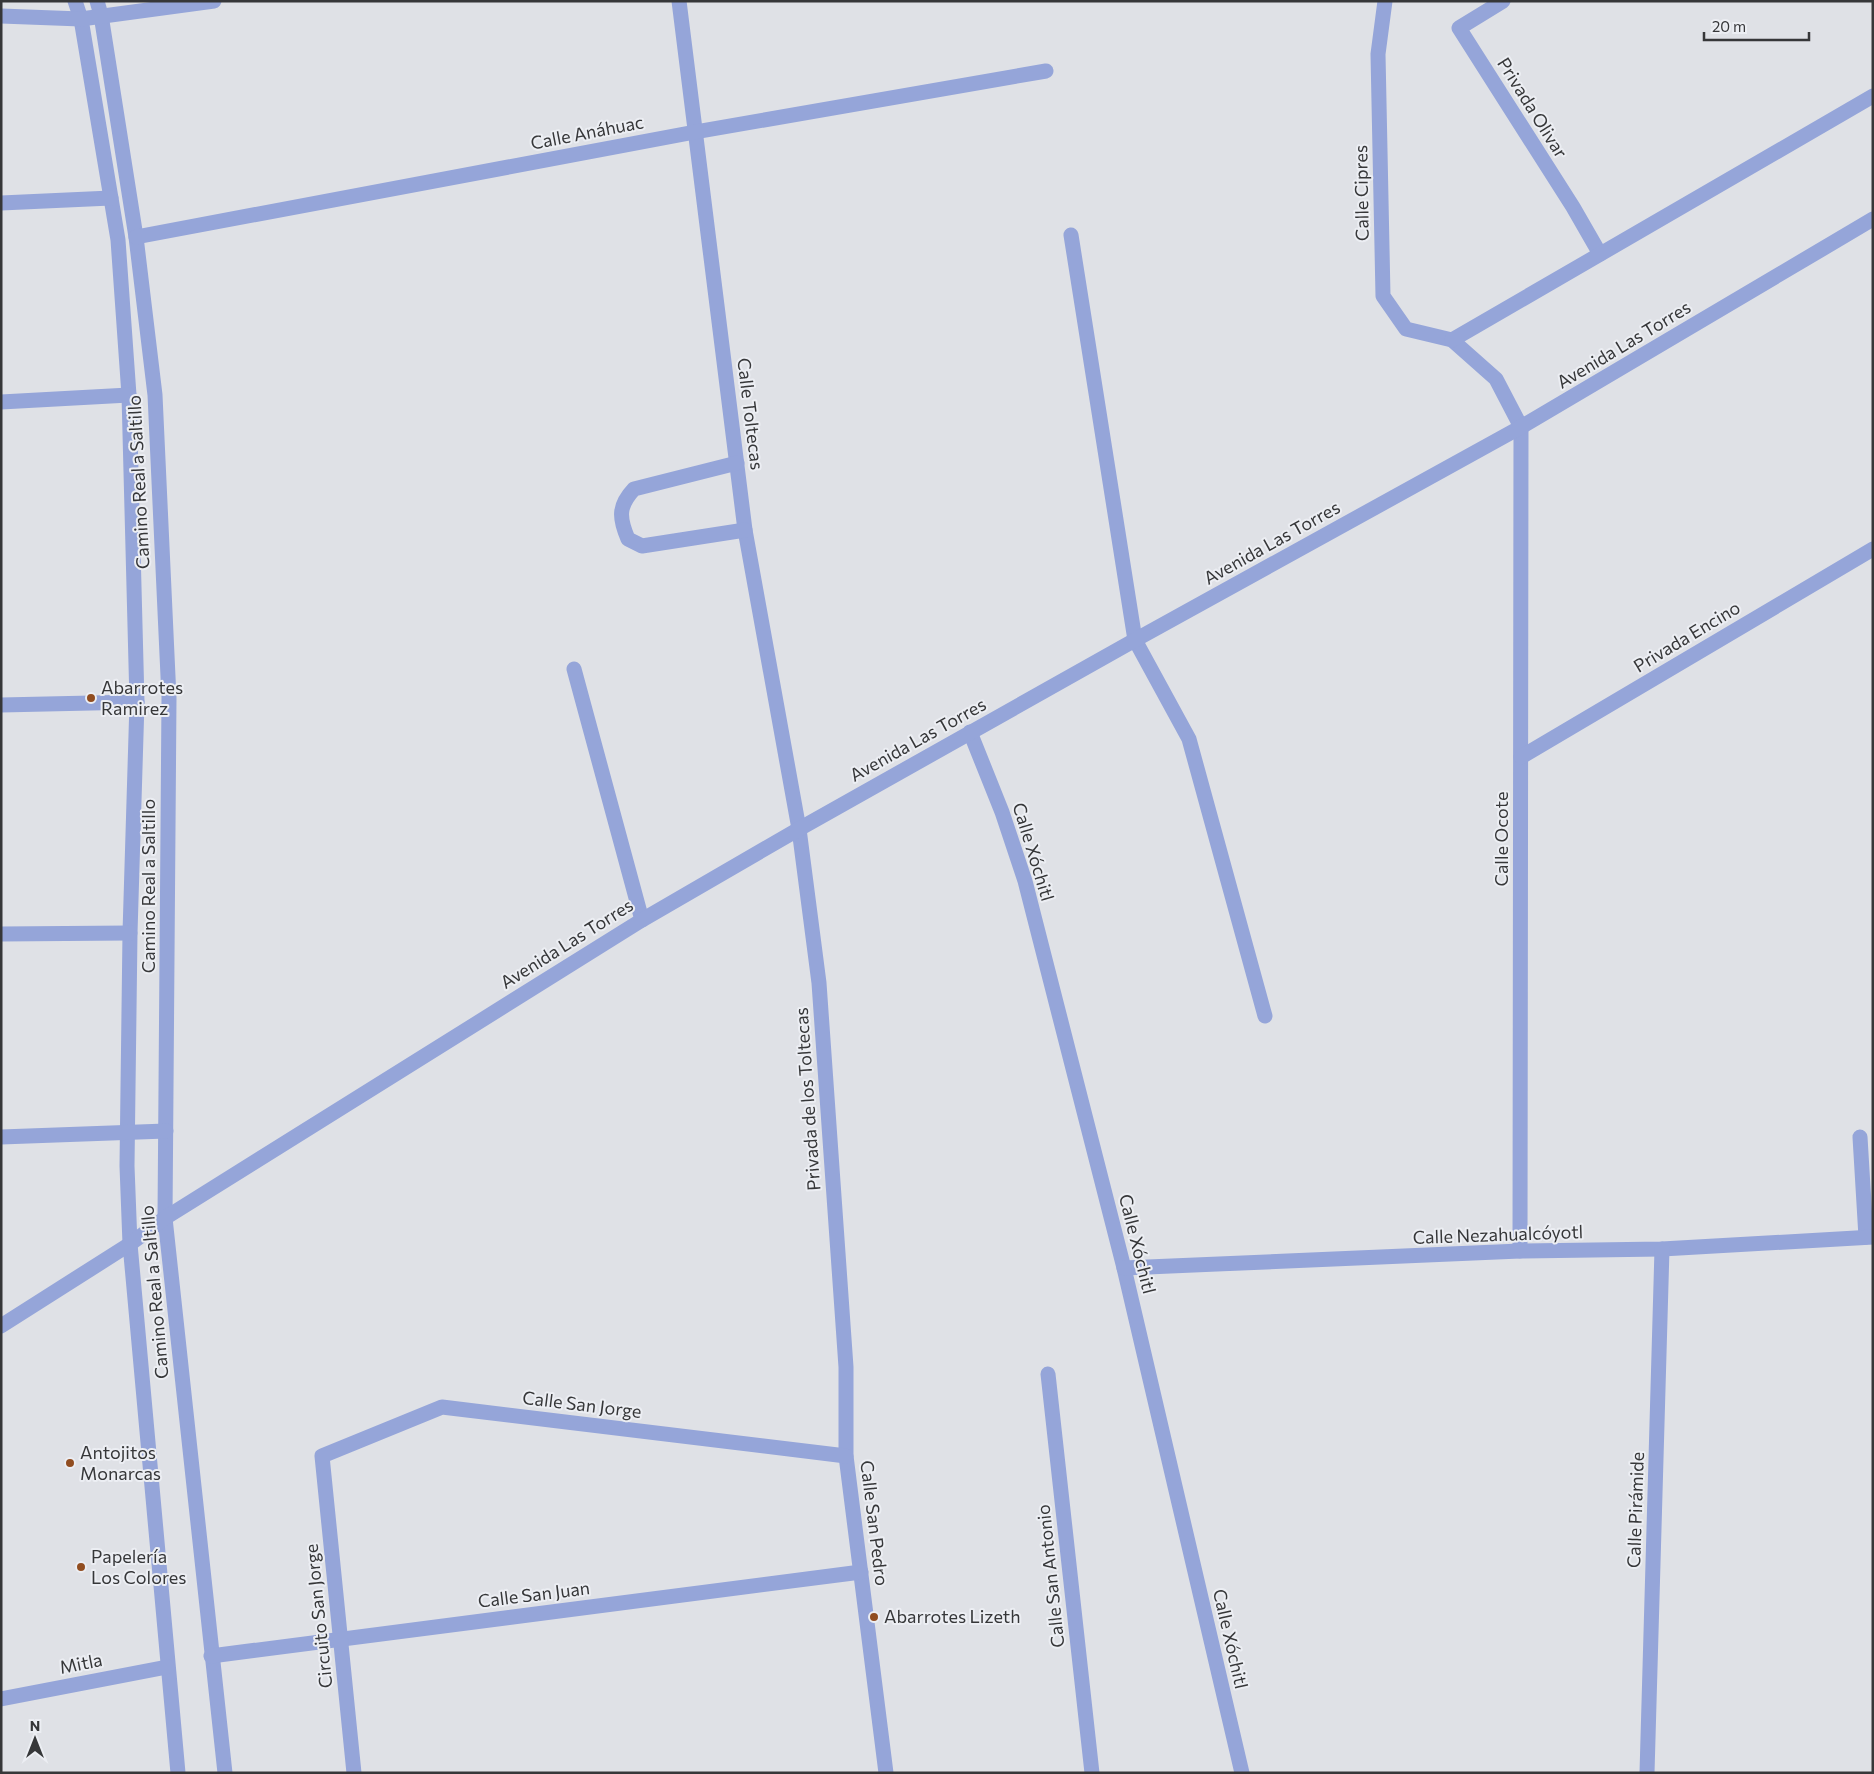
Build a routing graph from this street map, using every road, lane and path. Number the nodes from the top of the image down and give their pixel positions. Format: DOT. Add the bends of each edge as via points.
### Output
graph roads {
  1 [pos="75,1"];
  2 [pos="214,1"];
  3 [pos="679,1"];
  4 [pos="1385,1"];
  5 [pos="1503,1"];
  6 [pos="99,8"];
  7 [pos="1,16"];
  8 [pos="81,19"];
  9 [pos="1046,70"];
  10 [pos="1873,96"];
  11 [pos="695,132"];
  12 [pos="111,198"];
  13 [pos="1,203"];
  14 [pos="1873,219"];
  15 [pos="1071,235"];
  16 [pos="136,237"];
  17 [pos="1600,254"];
  18 [pos="1452,340"];
  19 [pos="129,395"];
  20 [pos="1,402"];
  21 [pos="1521,427"];
  22 [pos="737,463"];
  23 [pos="745,530"];
  24 [pos="1873,549"];
  25 [pos="1135,640"];
  26 [pos="574,669"];
  27 [pos="137,702"];
  28 [pos="1,706"];
  29 [pos="970,732"];
  30 [pos="1521,758"];
  31 [pos="799,829"];
  32 [pos="642,920"];
  33 [pos="130,933"];
  34 [pos="1,934"];
  35 [pos="1264,1016"];
  36 [pos="166,1131"];
  37 [pos="128,1132"];
  38 [pos="1860,1136"];
  39 [pos="1,1137"];
  40 [pos="165,1218"];
  41 [pos="1869,1237"];
  42 [pos="130,1244"];
  43 [pos="1662,1249"];
  44 [pos="1520,1251"];
  45 [pos="1124,1268"];
  46 [pos="1,1326"];
  47 [pos="846,1367"];
  48 [pos="1048,1374"];
  49 [pos="322,1456"];
  50 [pos="846,1456"];
  51 [pos="861,1572"];
  52 [pos="340,1639"];
  53 [pos="211,1656"];
  54 [pos="167,1667"];
  55 [pos="1,1699"];
  56 [pos="178,1773"];
  57 [pos="225,1773"];
  58 [pos="354,1773"];
  59 [pos="886,1773"];
  60 [pos="1092,1773"];
  61 [pos="1242,1773"];
  62 [pos="1646,1773"];
  1 -- 8 [label="street, Camino Real a Saltillo"];
  2 -- 6 [label="street"];
  3 -- 11 [label="street, Calle Toltecas"];
  4 -- 18 [label="street, Calle Cipres" via="1378,54 1384,296 1406,329"];
  5 -- 17 [label="street, Privada Olivar" via="1459,28"];
  6 -- 8 [label="street"];
  6 -- 16 [label="street, Camino Real a Saltillo"];
  7 -- 8 [label="street"];
  8 -- 12 [label="street, Camino Real a Saltillo"];
  9 -- 11 [label="street, Calle Anáhuac"];
  10 -- 17 [label="street"];
  11 -- 16 [label="street, Calle Anáhuac"];
  11 -- 22 [label="street, Calle Toltecas"];
  12 -- 13 [label="street"];
  12 -- 19 [label="street, Camino Real a Saltillo" via="118,240"];
  14 -- 21 [label="street, Avenida Las Torres"];
  15 -- 25 [label="street"];
  16 -- 36 [label="street, Camino Real a Saltillo" via="154,395 169,698"];
  17 -- 18 [label="street"];
  18 -- 21 [label="street" via="1496,379"];
  19 -- 20 [label="street"];
  19 -- 27 [label="street, Camino Real a Saltillo"];
  21 -- 25 [label="street, Avenida Las Torres"];
  21 -- 30 [label="street, Calle Ocote"];
  22 -- 23 [label="street, Calle Toltecas"];
  22 -- 23 [label="street" via="634,489 624,499 620,521 628,539 642,546"];
  23 -- 31 [label="street, Calle Toltecas"];
  24 -- 30 [label="street, Privada Encino"];
  25 -- 29 [label="street, Avenida Las Torres"];
  25 -- 35 [label="street" via="1189,739"];
  26 -- 32 [label="street"];
  27 -- 28 [label="street"];
  27 -- 33 [label="street, Camino Real a Saltillo"];
  29 -- 31 [label="street, Avenida Las Torres"];
  29 -- 45 [label="street, Calle Xóchitl" via="1002,812 1024,880"];
  30 -- 44 [label="street, Calle Ocote"];
  31 -- 32 [label="street, Avenida Las Torres"];
  31 -- 47 [label="street, Privada de los Toltecas" via="819,983"];
  32 -- 40 [label="street, Avenida Las Torres"];
  33 -- 34 [label="street"];
  33 -- 37 [label="street, Camino Real a Saltillo"];
  36 -- 37 [label="street"];
  36 -- 40 [label="street, Camino Real a Saltillo"];
  37 -- 39 [label="street"];
  37 -- 42 [label="street, Camino Real a Saltillo"];
  38 -- 41 [label="street"];
  40 -- 42 [label="street, Avenida Las Torres"];
  40 -- 53 [label="street, Camino Real a Saltillo"];
  41 -- 43 [label="street, Calle Nezahualcóyotl"];
  42 -- 46 [label="street, Avenida Las Torres"];
  42 -- 54 [label="street, Camino Real a Saltillo"];
  43 -- 44 [label="street, Calle Nezahualcóyotl"];
  43 -- 62 [label="street, Calle Pirámide"];
  44 -- 45 [label="street, Calle Nezahualcóyotl"];
  45 -- 61 [label="street, Calle Xóchitl"];
  47 -- 50 [label="street, Calle San Pedro"];
  48 -- 60 [label="street, Calle San Antonio"];
  49 -- 50 [label="street, Calle San Jorge" via="442,1407"];
  49 -- 52 [label="street, Circuito San Jorge"];
  50 -- 51 [label="street, Calle San Pedro"];
  51 -- 52 [label="street, Calle San Juan"];
  51 -- 59 [label="street, Calle San Pedro"];
  52 -- 53 [label="street, Calle San Juan"];
  52 -- 58 [label="street, Circuito San Jorge"];
  53 -- 57 [label="street, Camino Real a Saltillo"];
  54 -- 55 [label="street, Mitla"];
  54 -- 56 [label="street, Camino Real a Saltillo"];
}
